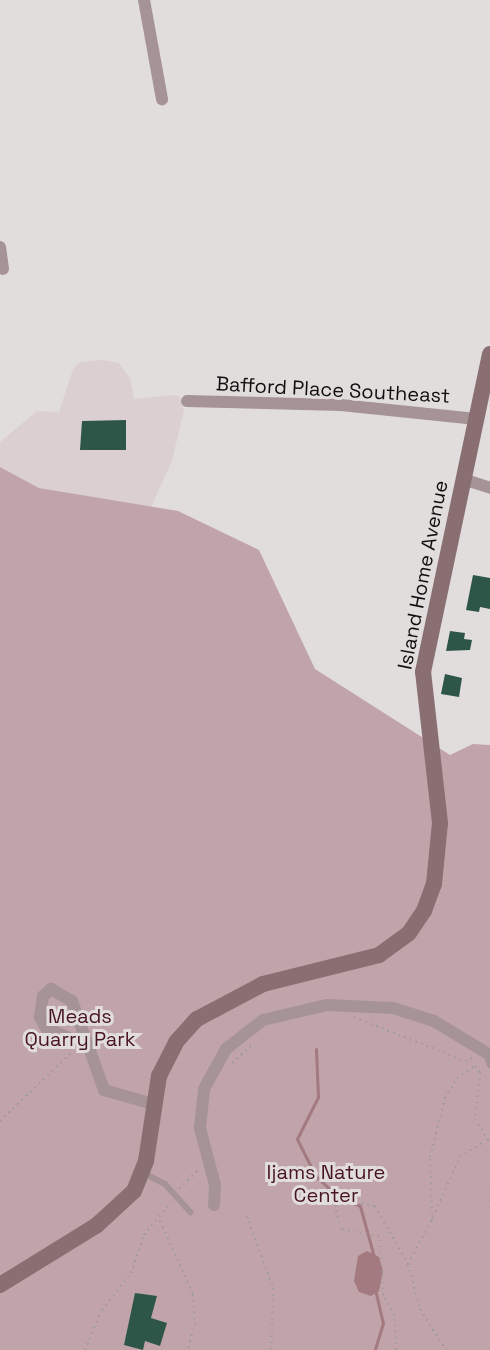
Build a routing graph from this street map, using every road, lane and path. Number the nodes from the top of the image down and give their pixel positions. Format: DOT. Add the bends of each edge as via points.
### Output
graph roads {
  1 [pos="144,0"];
  2 [pos="162,99"];
  3 [pos="0,247"];
  4 [pos="3,269"];
  5 [pos="490,354"];
  6 [pos="187,401"];
  7 [pos="476,419"];
  8 [pos="463,479"];
  9 [pos="490,488"];
  10 [pos="348,1015"];
  11 [pos="255,1042"];
  12 [pos="86,1045"];
  13 [pos="485,1052"];
  14 [pos="472,1061"];
  15 [pos="230,1065"];
  16 [pos="490,1065"];
  17 [pos="475,1066"];
  18 [pos="153,1104"];
  19 [pos="0,1121"];
  20 [pos="485,1141"];
  21 [pos="490,1143"];
  22 [pos="207,1156"];
  23 [pos="143,1173"];
  24 [pos="490,1189"];
  25 [pos="176,1195"];
  26 [pos="214,1205"];
  27 [pos="190,1212"];
  28 [pos="490,1212"];
  29 [pos="247,1216"];
  30 [pos="432,1220"];
  31 [pos="159,1221"];
  32 [pos="408,1264"];
  33 [pos="0,1286"];
  34 [pos="85,1350"];
  35 [pos="188,1350"];
  36 [pos="271,1350"];
  37 [pos="396,1350"];
  38 [pos="446,1350"];
  1 -- 2 [label="street"];
  3 -- 4 [label="street"];
  5 -- 7 [label="street, Island Home Avenue"];
  6 -- 7 [label="street, Bafford Place Southeast" via="341,405"];
  7 -- 8 [label="street, Island Home Avenue"];
  8 -- 9 [label="street"];
  8 -- 18 [label="street, Island Home Avenue" via="423,672 440,823 436,873 424,912 398,944 379,955 263,984 204,1013 171,1050"];
  10 -- 14 [label="path"];
  11 -- 15 [label="path"];
  12 -- 12 [label="street" via="72,1001 51,988 41,1007 46,1028"];
  12 -- 18 [label="street" via="104,1090"];
  12 -- 19 [label="path" via="67,1054 17,1110"];
  13 -- 14 [label="path"];
  13 -- 16 [label="lane"];
  13 -- 22 [label="street" via="434,1021 393,1008 327,1005 270,1016 234,1041 208,1078 200,1120"];
  14 -- 17 [label="path"];
  17 -- 20 [label="path" via="480,1072 475,1119"];
  17 -- 30 [label="path" via="457,1078 446,1098 430,1157"];
  18 -- 23 [label="street, Island Home Avenue"];
  20 -- 21 [label="path"];
  20 -- 30 [label="path" via="460,1157"];
  22 -- 25 [label="path"];
  22 -- 26 [label="street"];
  23 -- 25 [label="lane"];
  23 -- 33 [label="street, Island Home Avenue" via="119,1208"];
  24 -- 28 [label="path"];
  25 -- 27 [label="lane"];
  25 -- 31 [label="path"];
  29 -- 36 [label="path" via="273,1288"];
  30 -- 32 [label="path"];
  31 -- 34 [label="path" via="144,1235 131,1273 102,1310"];
  31 -- 35 [label="path" via="193,1294 195,1323"];
  32 -- 37 [label="path" via="375,1206 349,1198 336,1206 341,1228 377,1234"];
  32 -- 38 [label="path" via="420,1310"];
}
